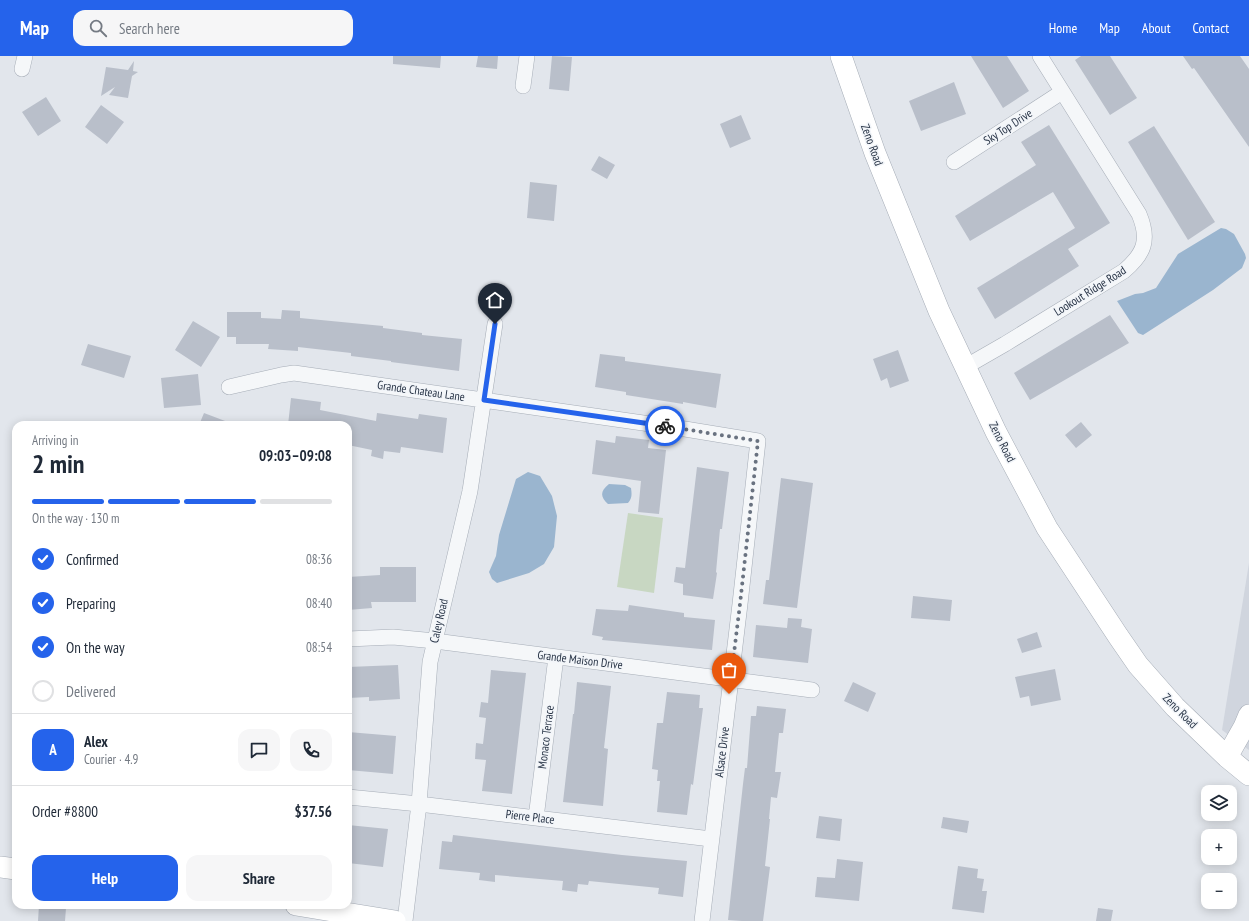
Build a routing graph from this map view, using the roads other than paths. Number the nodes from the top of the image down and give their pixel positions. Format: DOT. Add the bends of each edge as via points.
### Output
graph roads {
  1 [pos="527,56"];
  2 [pos="841,56"];
  3 [pos="1040,56"];
  4 [pos="523,86"];
  5 [pos="1062,92"];
  6 [pos="954,162"];
  7 [pos="495,324"];
  8 [pos="965,367"];
  9 [pos="229,387"];
  10 [pos="484,400"];
  11 [pos="685,429"];
  12 [pos="352,639"];
  13 [pos="435,641"];
  14 [pos="556,657"];
  15 [pos="731,680"];
  16 [pos="812,690"];
  17 [pos="1249,715"];
  18 [pos="1227,757"];
  19 [pos="1249,775"];
  20 [pos="352,797"];
  21 [pos="419,804"];
  22 [pos="536,818"];
  23 [pos="711,839"];
  24 [pos="0,867"];
  25 [pos="12,868"];
  26 [pos="321,909"];
  27 [pos="395,921"];
  28 [pos="405,921"];
  29 [pos="702,921"];
  1 -- 4 [label="street"];
  2 -- 8 [label="street, Zeno Road" via="878,160 939,311"];
  3 -- 5 [label="street, Lookout Ridge Road"];
  5 -- 6 [label="street, Sky Top Drive"];
  5 -- 8 [label="street, Lookout Ridge Road" via="1140,214 1144,230 1142,251 1124,271"];
  7 -- 10 [label="street, Caley Road"];
  8 -- 18 [label="street, Zeno Road" via="1037,511 1118,636 1157,687"];
  9 -- 10 [label="street, Grande Chateau Lane" via="294,373"];
  10 -- 11 [label="street, Grande Chateau Lane"];
  10 -- 13 [label="street, Caley Road" via="464,520"];
  11 -- 15 [label="street, Alsace Drive" via="758,441"];
  12 -- 13 [label="street, Grande Maison Drive" via="393,637"];
  13 -- 14 [label="street, Grande Maison Drive"];
  13 -- 21 [label="street, Caley Road" via="430,662"];
  14 -- 15 [label="street, Grande Maison Drive"];
  14 -- 22 [label="street, Monaco Terrace"];
  15 -- 16 [label="street, Grande Maison Drive"];
  15 -- 23 [label="street, Alsace Drive"];
  17 -- 18 [label="street"];
  18 -- 19 [label="street, Zeno Road"];
  20 -- 21 [label="street, Pierre Place"];
  21 -- 22 [label="street, Pierre Place"];
  21 -- 28 [label="street, Caley Road"];
  22 -- 23 [label="street, Pierre Place"];
  23 -- 29 [label="street, Alsace Drive"];
  24 -- 25 [label="street"];
  26 -- 27 [label="street"];
}
